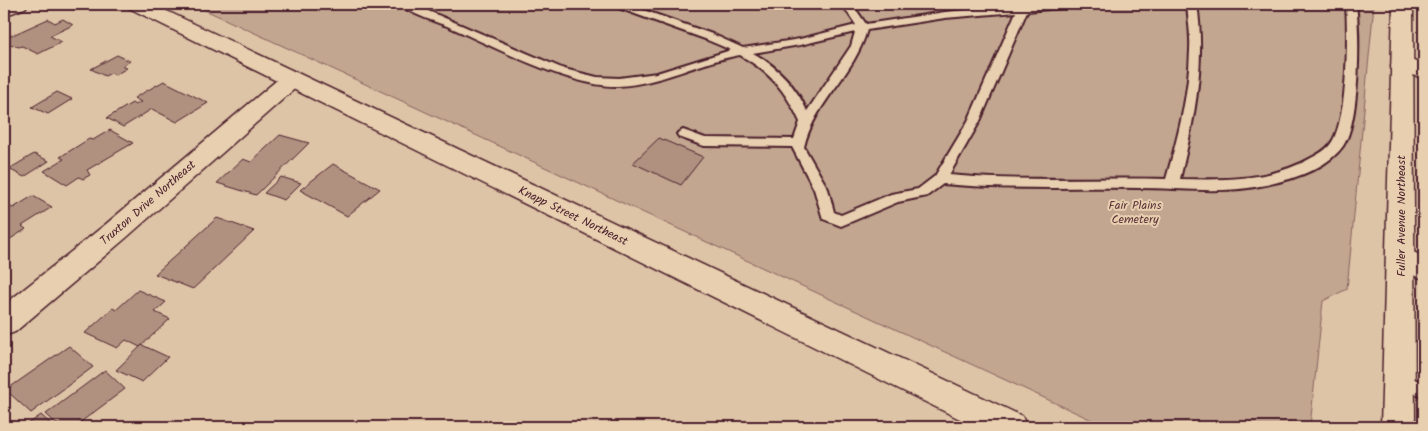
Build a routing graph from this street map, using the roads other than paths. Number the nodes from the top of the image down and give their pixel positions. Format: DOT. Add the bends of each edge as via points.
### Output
graph roads {
  1 [pos="18,4"];
  2 [pos="136,4"];
  3 [pos="404,4"];
  4 [pos="617,4"];
  5 [pos="847,4"];
  6 [pos="1072,4"];
  7 [pos="1192,4"];
  8 [pos="1351,4"];
  9 [pos="1403,4"];
  10 [pos="1024,6"];
  11 [pos="4,10"];
  12 [pos="862,27"];
  13 [pos="742,51"];
  14 [pos="1413,68"];
  15 [pos="291,80"];
  16 [pos="806,122"];
  17 [pos="683,134"];
  18 [pos="799,142"];
  19 [pos="940,179"];
  20 [pos="1172,183"];
  21 [pos="1413,264"];
  22 [pos="4,323"];
  23 [pos="1412,385"];
  24 [pos="1010,427"];
  25 [pos="1398,427"];
  1 -- 11 [label="main road"];
  2 -- 15 [label="main road, Knapp Street Northeast"];
  3 -- 13 [label="lane" via="560,71 597,81 619,82 659,76"];
  4 -- 13 [label="lane"];
  5 -- 12 [label="lane"];
  6 -- 10 [label="lane"];
  7 -- 20 [label="lane" via="1197,50 1190,107"];
  8 -- 20 [label="lane" via="1353,36 1347,109 1339,142 1334,148 1297,171 1252,183"];
  9 -- 14 [label="main road, Fuller Avenue Northeast"];
  10 -- 12 [label="lane"];
  10 -- 19 [label="lane" via="974,121"];
  12 -- 13 [label="lane" via="800,42"];
  12 -- 16 [label="lane" via="857,46"];
  13 -- 16 [label="lane" via="761,62 789,90"];
  14 -- 21 [label="main road, Fuller Avenue Northeast"];
  15 -- 22 [label="main road, Truxton Drive Northeast"];
  15 -- 24 [label="main road, Knapp Street Northeast"];
  16 -- 18 [label="lane"];
  17 -- 18 [label="lane" via="704,142"];
  18 -- 19 [label="lane" via="798,147 822,189 828,215 840,221 896,197 922,193"];
  19 -- 20 [label="lane" via="1066,184"];
  21 -- 23 [label="main road, Fuller Avenue Northeast"];
  23 -- 25 [label="main road, Fuller Avenue Northeast"];
}
